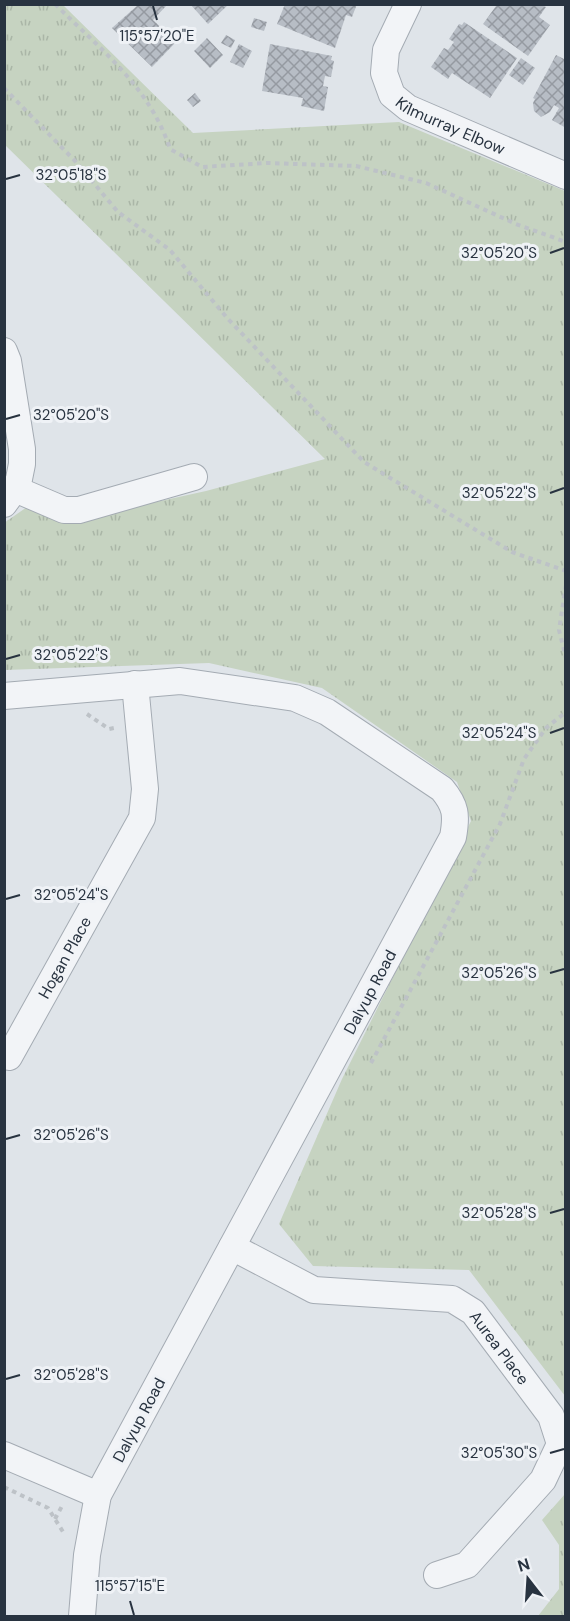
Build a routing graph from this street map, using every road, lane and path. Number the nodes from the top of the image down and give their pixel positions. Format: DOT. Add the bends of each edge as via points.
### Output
graph roads {
  1 [pos="55,4"];
  2 [pos="408,4"];
  3 [pos="4,88"];
  4 [pos="566,176"];
  5 [pos="566,242"];
  6 [pos="4,351"];
  7 [pos="194,477"];
  8 [pos="10,496"];
  9 [pos="566,571"];
  10 [pos="566,585"];
  11 [pos="566,658"];
  12 [pos="135,684"];
  13 [pos="4,696"];
  14 [pos="566,712"];
  15 [pos="85,713"];
  16 [pos="139,726"];
  17 [pos="9,1057"];
  18 [pos="370,1063"];
  19 [pos="232,1247"];
  20 [pos="4,1455"];
  21 [pos="74,1485"];
  22 [pos="4,1487"];
  23 [pos="98,1495"];
  24 [pos="55,1519"];
  25 [pos="71,1544"];
  26 [pos="437,1575"];
  27 [pos="82,1617"];
  1 -- 5 [label="path" via="135,83 163,127 170,149 201,167 267,162 356,166 426,183"];
  2 -- 4 [label="street, Kilmurray Elbow" via="386,50 384,73 392,95 408,108"];
  3 -- 9 [label="path" via="118,212 170,250 228,319 364,462 512,552"];
  6 -- 8 [label="street" via="22,449 19,479"];
  7 -- 8 [label="street" via="80,510 64,510"];
  10 -- 11 [label="path" via="559,630"];
  12 -- 13 [label="street, Dalyup Road"];
  12 -- 16 [label="street, Hogan Place"];
  12 -- 19 [label="street, Dalyup Road" via="180,681 295,698 327,712 442,789 453,802 456,819 453,837"];
  14 -- 18 [label="path" via="546,729 524,759 500,824"];
  15 -- 16 [label="path" via="109,729"];
  16 -- 17 [label="street, Hogan Place" via="145,789 142,818"];
  19 -- 23 [label="street, Dalyup Road"];
  19 -- 26 [label="street, Aurea Place" via="314,1290 452,1299 473,1312 551,1416 560,1444 543,1480 467,1565"];
  20 -- 21 [label="street"];
  21 -- 23 [label="street"];
  21 -- 24 [label="path"];
  22 -- 24 [label="path" via="48,1508"];
  23 -- 27 [label="street, Dalyup Road" via="87,1555"];
  24 -- 25 [label="path"];
}
